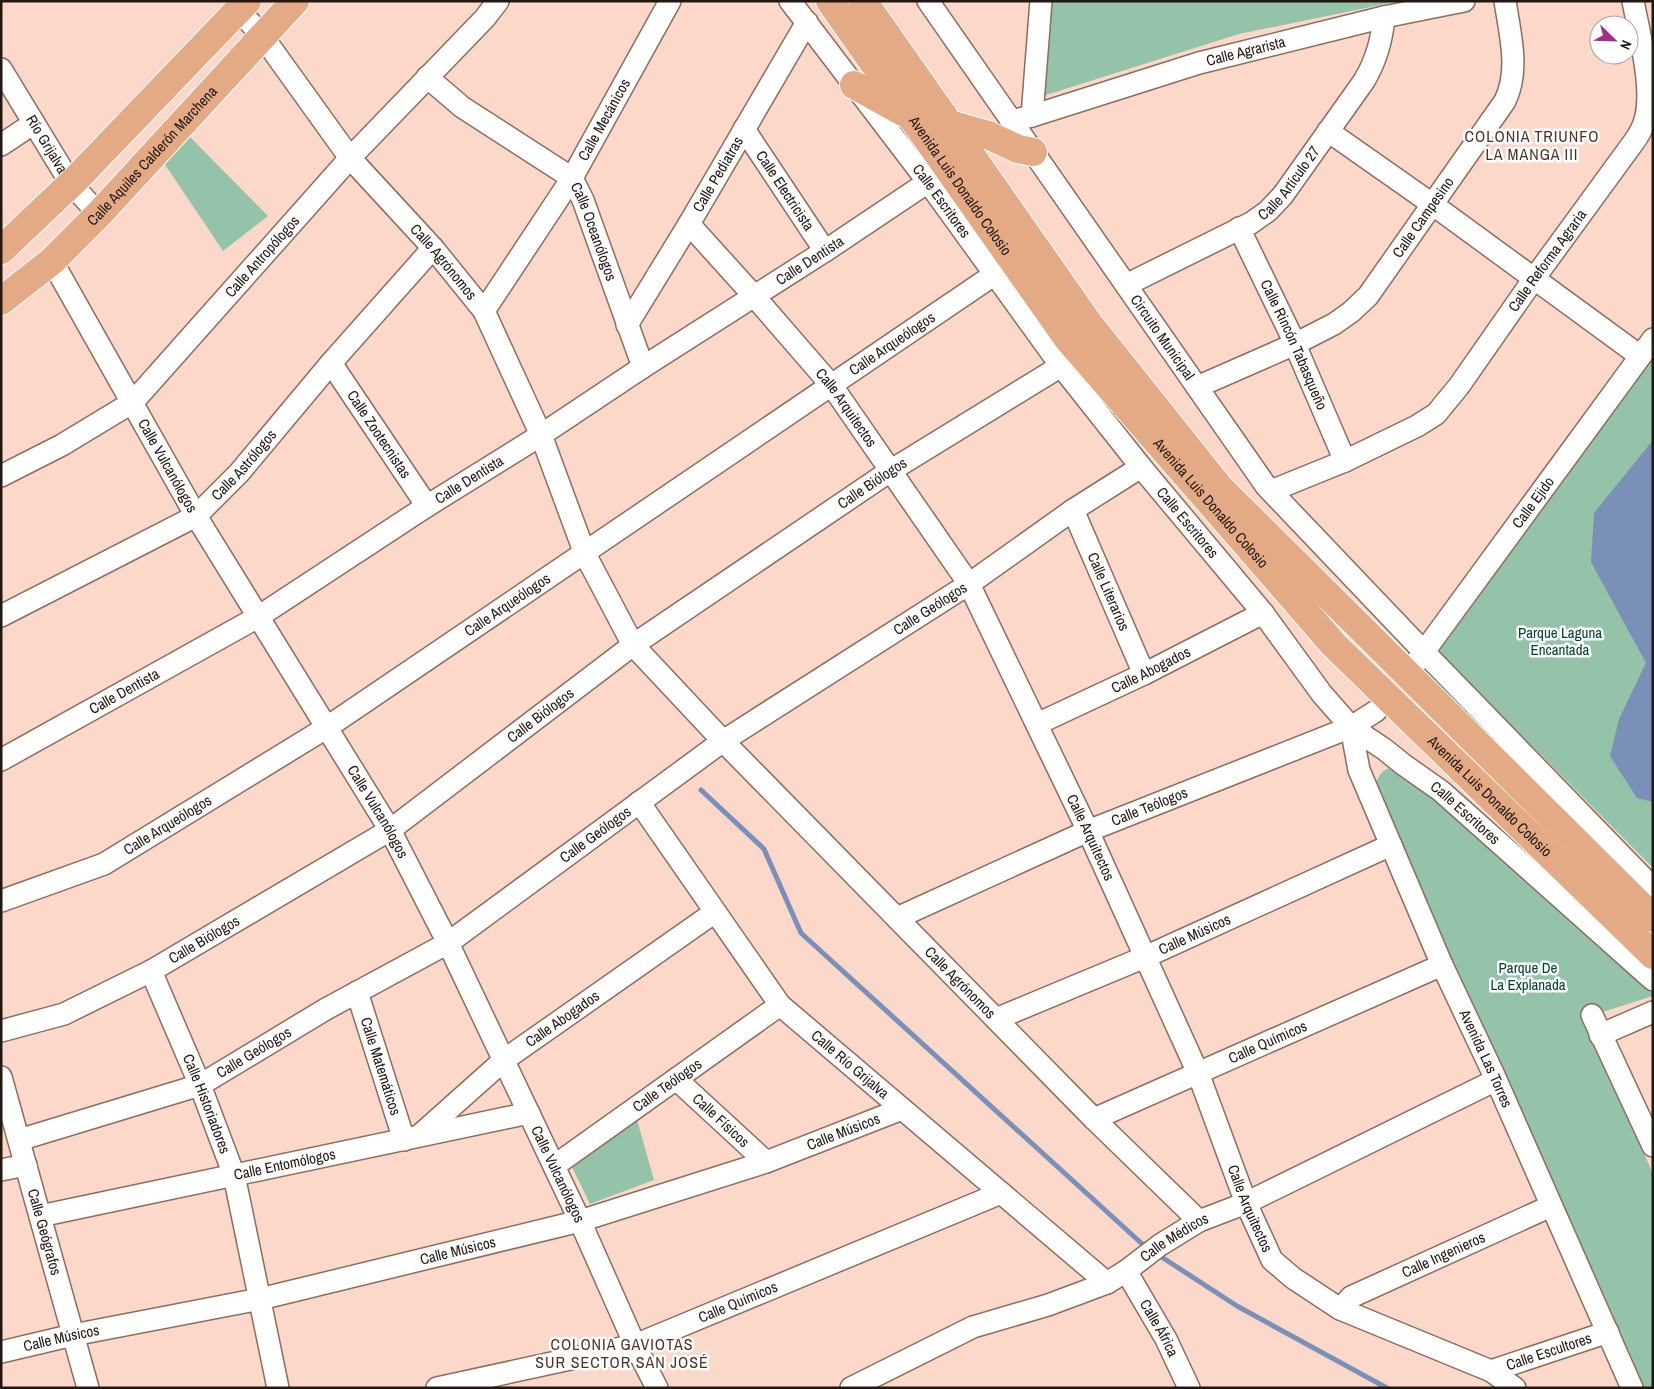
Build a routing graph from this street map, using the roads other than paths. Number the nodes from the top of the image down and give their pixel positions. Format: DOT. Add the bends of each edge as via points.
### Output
graph roads {
  1 [pos="295,1"];
  2 [pos="498,1"];
  3 [pos="670,1"];
  4 [pos="790,1"];
  5 [pos="830,1"];
  6 [pos="863,1"];
  7 [pos="928,1"];
  8 [pos="1041,1"];
  9 [pos="1464,1"];
  10 [pos="1505,1"];
  11 [pos="1633,1"];
  12 [pos="243,5"];
  13 [pos="1384,17"];
  14 [pos="807,22"];
  15 [pos="263,37"];
  16 [pos="1,69"];
  17 [pos="427,77"];
  18 [pos="854,84"];
  19 [pos="1032,116"];
  20 [pos="912,117"];
  21 [pos="1011,121"];
  22 [pos="34,123"];
  23 [pos="949,124"];
  24 [pos="744,129"];
  25 [pos="1328,131"];
  26 [pos="1,146"];
  27 [pos="1033,152"];
  28 [pos="350,158"];
  29 [pos="572,178"];
  30 [pos="928,182"];
  31 [pos="71,184"];
  32 [pos="1432,204"];
  33 [pos="99,214"];
  34 [pos="689,224"];
  35 [pos="1240,228"];
  36 [pos="433,248"];
  37 [pos="1,250"];
  38 [pos="825,251"];
  39 [pos="52,261"];
  40 [pos="995,274"];
  41 [pos="1533,280"];
  42 [pos="1126,285"];
  43 [pos="754,296"];
  44 [pos="1,301"];
  45 [pos="484,311"];
  46 [pos="627,324"];
  47 [pos="1653,339"];
  48 [pos="1295,344"];
  49 [pos="1640,356"];
  50 [pos="331,363"];
  51 [pos="1061,366"];
  52 [pos="643,367"];
  53 [pos="832,386"];
  54 [pos="1197,387"];
  55 [pos="133,402"];
  56 [pos="541,435"];
  57 [pos="1345,461"];
  58 [pos="1141,467"];
  59 [pos="890,471"];
  60 [pos="1,476"];
  61 [pos="1271,491"];
  62 [pos="427,506"];
  63 [pos="1073,510"];
  64 [pos="196,516"];
  65 [pos="585,554"];
  66 [pos="969,584"];
  67 [pos="1263,613"];
  68 [pos="1,616"];
  69 [pos="258,618"];
  70 [pos="633,645"];
  71 [pos="1419,660"];
  72 [pos="1144,674"];
  73 [pos="1376,711"];
  74 [pos="1037,724"];
  75 [pos="1351,727"];
  76 [pos="326,728"];
  77 [pos="724,741"];
  78 [pos="1384,749"];
  79 [pos="1,760"];
  80 [pos="1358,770"];
  81 [pos="639,802"];
  82 [pos="390,830"];
  83 [pos="1088,831"];
  84 [pos="1391,845"];
  85 [pos="1653,888"];
  86 [pos="1,901"];
  87 [pos="715,912"];
  88 [pos="896,918"];
  89 [pos="1653,918"];
  90 [pos="448,942"];
  91 [pos="1653,955"];
  92 [pos="1145,956"];
  93 [pos="1442,965"];
  94 [pos="151,971"];
  95 [pos="1653,980"];
  96 [pos="357,992"];
  97 [pos="780,1005"];
  98 [pos="1653,1012"];
  99 [pos="1592,1015"];
  100 [pos="996,1019"];
  101 [pos="1,1031"];
  102 [pos="1600,1035"];
  103 [pos="504,1060"];
  104 [pos="1198,1073"];
  105 [pos="1,1077"];
  106 [pos="676,1079"];
  107 [pos="1496,1080"];
  108 [pos="200,1085"];
  109 [pos="902,1109"];
  110 [pos="529,1113"];
  111 [pos="1094,1119"];
  112 [pos="411,1138"];
  113 [pos="19,1140"];
  114 [pos="1653,1146"];
  115 [pos="766,1162"];
  116 [pos="26,1165"];
  117 [pos="554,1166"];
  118 [pos="1,1170"];
  119 [pos="234,1175"];
  120 [pos="1001,1193"];
  121 [pos="1246,1203"];
  122 [pos="1551,1206"];
  123 [pos="40,1216"];
  124 [pos="580,1221"];
  125 [pos="1200,1221"];
  126 [pos="1134,1264"];
  127 [pos="1107,1283"];
  128 [pos="260,1299"];
  129 [pos="1340,1308"];
  130 [pos="1608,1332"];
  131 [pos="73,1335"];
  132 [pos="635,1345"];
  133 [pos="1,1352"];
  134 [pos="1491,1371"];
  135 [pos="88,1388"];
  136 [pos="278,1388"];
  137 [pos="437,1388"];
  138 [pos="657,1388"];
  139 [pos="850,1388"];
  140 [pos="1189,1388"];
  141 [pos="1515,1388"];
  142 [pos="1632,1388"];
  1 -- 15 [label="main road, Calle Aquiles Calderón Marchena"];
  2 -- 17 [label="street, Calle Antropólogos"];
  3 -- 29 [label="street, Calle Mecánicos"];
  4 -- 14 [label="street, Calle Escritores"];
  5 -- 20 [label="main road, Avenida Luis Donaldo Colosio"];
  6 -- 23 [label="main road, Avenida Luis Donaldo Colosio"];
  7 -- 21 [label="street, Circuito Municipal"];
  8 -- 19 [label="street"];
  9 -- 13 [label="street, Calle Agrarista"];
  10 -- 32 [label="street, Calle Campesino" via="1514,62 1509,94"];
  11 -- 41 [label="street, Calle Reforma Agraria" via="1648,94 1644,123 1633,144"];
  12 -- 15 [label="street, Calle Agrónomos"];
  12 -- 31 [label="main road"];
  13 -- 19 [label="street, Calle Agrarista" via="1199,63"];
  13 -- 25 [label="street, Calle Artículo 27" via="1379,48 1370,70"];
  14 -- 18 [label="street, Calle Escritores"];
  14 -- 24 [label="street, Calle Pediatras"];
  15 -- 28 [label="street, Calle Agrónomos"];
  15 -- 33 [label="main road, Calle Aquiles Calderón Marchena"];
  16 -- 22 [label="street, Río Grijalva"];
  17 -- 28 [label="street, Calle Antropólogos"];
  17 -- 29 [label="street, Calle Oceanólogos" via="462,107"];
  18 -- 20 [label="main road"];
  18 -- 30 [label="street, Calle Escritores"];
  19 -- 21 [label="street, Calle Agrarista"];
  20 -- 91 [label="main road, Avenida Luis Donaldo Colosio" via="1068,339 1334,646"];
  21 -- 27 [label="street, Circuito Municipal"];
  22 -- 26 [label="street"];
  22 -- 31 [label="street, Río Grijalva"];
  23 -- 27 [label="main road"];
  23 -- 89 [label="main road, Avenida Luis Donaldo Colosio" via="1089,324 1219,487"];
  24 -- 34 [label="street, Calle Pediatras"];
  24 -- 38 [label="street, Calle Electricista"];
  25 -- 32 [label="street"];
  25 -- 35 [label="street, Calle Artículo 27" via="1276,203"];
  27 -- 42 [label="street, Circuito Municipal"];
  28 -- 36 [label="street, Calle Agrónomos"];
  28 -- 55 [label="street, Calle Antropólogos"];
  29 -- 45 [label="street, Calle Mecánicos"];
  29 -- 46 [label="street, Calle Oceanólogos" via="583,200"];
  30 -- 38 [label="street, Calle Dentista"];
  30 -- 40 [label="street, Calle Escritores"];
  31 -- 33 [label="street, Río Grijalva"];
  31 -- 37 [label="main road"];
  32 -- 41 [label="street"];
  32 -- 48 [label="street, Calle Campesino" via="1360,304 1339,321"];
  33 -- 39 [label="main road, Calle Aquiles Calderón Marchena"];
  34 -- 43 [label="street, Calle Arquitectos"];
  34 -- 46 [label="street, Calle Pediatras"];
  35 -- 42 [label="street, Calle Artículo 27"];
  35 -- 48 [label="street, Calle Rincón Tabasqueño"];
  36 -- 45 [label="street, Calle Agrónomos"];
  36 -- 50 [label="street, Calle Astrólogos"];
  38 -- 43 [label="street, Calle Dentista"];
  39 -- 44 [label="main road, Calle Aquiles Calderón Marchena"];
  39 -- 55 [label="street, Calle Vulcanólogos"];
  40 -- 51 [label="street, Calle Escritores"];
  40 -- 53 [label="street, Calle Arqueólogos"];
  41 -- 49 [label="street"];
  41 -- 57 [label="street, Calle Reforma Agraria" via="1436,414"];
  42 -- 54 [label="street, Circuito Municipal"];
  43 -- 52 [label="street, Calle Dentista"];
  43 -- 53 [label="street, Calle Arquitectos"];
  45 -- 56 [label="street, Calle Agrónomos"];
  46 -- 52 [label="street, Calle Oceanólogos"];
  47 -- 49 [label="street, Calle Ejido"];
  48 -- 54 [label="street, Calle Campesino"];
  48 -- 57 [label="street, Calle Rincón Tabasqueño"];
  49 -- 71 [label="street, Calle Ejido"];
  50 -- 62 [label="street, Calle Zootecnistas"];
  50 -- 64 [label="street, Calle Astrólogos" via="238,473"];
  51 -- 58 [label="street, Calle Escritores"];
  51 -- 59 [label="street, Calle Biólogos"];
  52 -- 56 [label="street, Calle Dentista"];
  53 -- 59 [label="street, Calle Arquitectos"];
  53 -- 65 [label="street, Calle Arqueólogos"];
  54 -- 61 [label="street, Circuito Municipal"];
  55 -- 60 [label="street, Calle Antropólogos" via="62,445"];
  55 -- 64 [label="street, Calle Vulcanólogos"];
  56 -- 62 [label="street, Calle Dentista"];
  56 -- 65 [label="street, Calle Agrónomos"];
  57 -- 61 [label="street, Calle Reforma Agraria"];
  58 -- 63 [label="street, Calle Geólogos"];
  58 -- 67 [label="street, Calle Escritores"];
  59 -- 66 [label="street, Calle Arquitectos"];
  59 -- 70 [label="street, Calle Biólogos"];
  61 -- 71 [label="street, Circuito Municipal"];
  62 -- 69 [label="street, Calle Dentista"];
  63 -- 66 [label="street, Calle Geólogos"];
  63 -- 72 [label="street, Calle Literarios"];
  64 -- 68 [label="street, Calle Astrólogos"];
  64 -- 69 [label="street, Calle Vulcanólogos"];
  65 -- 70 [label="street, Calle Agrónomos"];
  65 -- 76 [label="street, Calle Arqueólogos"];
  66 -- 74 [label="street, Calle Arquitectos"];
  66 -- 77 [label="street, Calle Geólogos"];
  67 -- 72 [label="street, Calle Abogados"];
  67 -- 75 [label="street, Calle Escritores" via="1322,694"];
  69 -- 76 [label="street, Calle Vulcanólogos"];
  69 -- 79 [label="street, Calle Dentista"];
  70 -- 77 [label="street, Calle Agrónomos"];
  70 -- 82 [label="street, Calle Biólogos"];
  71 -- 85 [label="street"];
  72 -- 74 [label="street, Calle Abogados"];
  73 -- 75 [label="street, Calle Teólogos"];
  74 -- 83 [label="street, Calle Arquitectos"];
  75 -- 78 [label="street, Calle Escritores"];
  75 -- 80 [label="street, Avenida Las Torres"];
  75 -- 83 [label="street, Calle Teólogos"];
  76 -- 82 [label="street, Calle Vulcanólogos"];
  76 -- 86 [label="street, Calle Arqueólogos" via="104,864"];
  77 -- 81 [label="street, Calle Geólogos"];
  77 -- 88 [label="street, Calle Agrónomos"];
  78 -- 80 [label="street" via="1365,761"];
  78 -- 95 [label="street, Calle Escritores" via="1441,791"];
  80 -- 84 [label="street, Avenida Las Torres"];
  81 -- 87 [label="street, Calle Río Grijalva"];
  81 -- 90 [label="street, Calle Geólogos"];
  82 -- 90 [label="street, Calle Vulcanólogos"];
  82 -- 94 [label="street, Calle Biólogos"];
  83 -- 88 [label="street, Calle Teólogos"];
  83 -- 92 [label="street, Calle Arquitectos"];
  84 -- 92 [label="street, Calle Músicos"];
  84 -- 93 [label="street, Avenida Las Torres"];
  87 -- 97 [label="street, Calle Río Grijalva"];
  87 -- 103 [label="street, Calle Abogados"];
  88 -- 100 [label="street, Calle Agrónomos"];
  90 -- 96 [label="street, Calle Geólogos"];
  90 -- 103 [label="street, Calle Vulcanólogos"];
  92 -- 100 [label="street, Calle Músicos"];
  92 -- 104 [label="street, Calle Arquitectos"];
  93 -- 104 [label="street, Calle Químicos"];
  93 -- 107 [label="street, Avenida Las Torres"];
  94 -- 101 [label="street, Calle Biólogos" via="64,1014"];
  94 -- 108 [label="street, Calle Historiadores"];
  96 -- 108 [label="street, Calle Geólogos"];
  96 -- 112 [label="street, Calle Matemáticos"];
  97 -- 106 [label="street, Calle Teólogos"];
  97 -- 109 [label="street, Calle Río Grijalva"];
  98 -- 102 [label="street"];
  99 -- 102 [label="street"];
  100 -- 111 [label="street, Calle Agrónomos"];
  102 -- 114 [label="street"];
  103 -- 110 [label="street, Calle Vulcanólogos"];
  103 -- 112 [label="street, Calle Abogados"];
  104 -- 111 [label="street, Calle Químicos"];
  104 -- 121 [label="street, Calle Arquitectos"];
  105 -- 113 [label="street, Calle Geógrafos"];
  106 -- 115 [label="street, Calle Físicos"];
  106 -- 117 [label="street, Calle Teólogos"];
  107 -- 121 [label="street, Calle Médicos"];
  107 -- 122 [label="street, Avenida Las Torres"];
  108 -- 113 [label="street, Calle Geólogos"];
  108 -- 119 [label="street, Calle Historiadores"];
  109 -- 115 [label="street, Calle Músicos"];
  109 -- 120 [label="street, Calle Río Grijalva"];
  110 -- 112 [label="street, Calle Entomólogos"];
  110 -- 117 [label="street, Calle Vulcanólogos"];
  111 -- 125 [label="street, Calle Agrónomos"];
  112 -- 119 [label="street, Calle Entomólogos"];
  113 -- 116 [label="street, Calle Geógrafos"];
  115 -- 124 [label="street, Calle Músicos"];
  116 -- 118 [label="street"];
  116 -- 123 [label="street, Calle Geógrafos"];
  117 -- 124 [label="street, Calle Vulcanólogos"];
  119 -- 123 [label="street, Calle Entomólogos"];
  119 -- 128 [label="street, Calle Historiadores"];
  120 -- 127 [label="street, Calle Río Grijalva"];
  120 -- 132 [label="street, Calle Químicos"];
  121 -- 125 [label="street, Calle Médicos"];
  121 -- 129 [label="street, Calle Arquitectos" via="1272,1260 1292,1278"];
  122 -- 129 [label="street, Calle Ingenieros" via="1351,1296"];
  122 -- 130 [label="street, Avenida Las Torres"];
  123 -- 131 [label="street, Calle Geógrafos"];
  124 -- 128 [label="street, Calle Músicos"];
  124 -- 132 [label="street, Calle Vulcanólogos"];
  125 -- 126 [label="street, Calle Médicos"];
  126 -- 127 [label="street, Calle Médicos"];
  126 -- 140 [label="street, Calle África"];
  127 -- 139 [label="street, Calle Médicos" via="972,1328"];
  128 -- 131 [label="street, Calle Músicos"];
  128 -- 136 [label="street, Calle Historiadores"];
  129 -- 134 [label="street, Calle Arquitectos"];
  130 -- 134 [label="street, Calle Escultores"];
  130 -- 142 [label="street, Avenida Las Torres"];
  131 -- 133 [label="street, Calle Músicos"];
  131 -- 135 [label="street, Calle Geógrafos"];
  132 -- 137 [label="street, Calle Químicos"];
  132 -- 138 [label="street, Calle Vulcanólogos"];
  134 -- 141 [label="street, Calle Arquitectos"];
}
